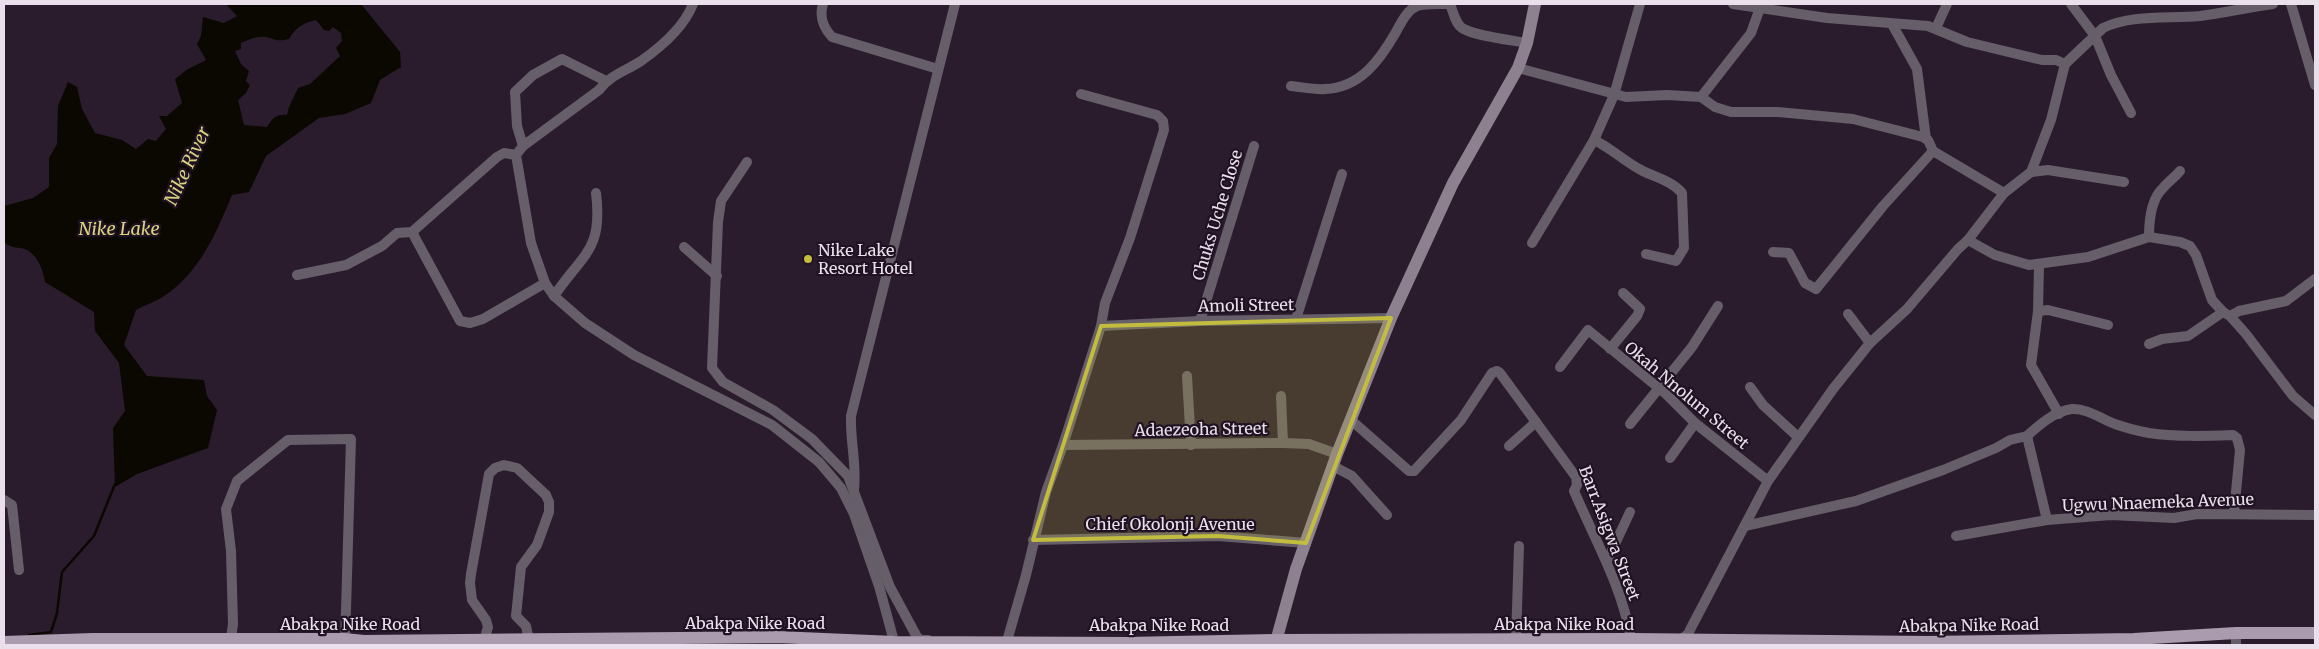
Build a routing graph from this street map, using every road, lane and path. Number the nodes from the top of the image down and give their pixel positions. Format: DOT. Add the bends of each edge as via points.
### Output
graph roads {
  1 [pos="693,4"];
  2 [pos="823,4"];
  3 [pos="955,4"];
  4 [pos="1449,4"];
  5 [pos="1535,4"];
  6 [pos="1640,4"];
  7 [pos="1733,4"];
  8 [pos="1947,4"];
  9 [pos="2071,4"];
  10 [pos="2273,4"];
  11 [pos="2291,4"];
  12 [pos="1753,6"];
  13 [pos="1892,24"];
  14 [pos="1936,28"];
  15 [pos="2095,36"];
  16 [pos="1527,43"];
  17 [pos="2065,64"];
  18 [pos="1518,68"];
  19 [pos="938,69"];
  20 [pos="606,80"];
  21 [pos="2315,84"];
  22 [pos="1291,86"];
  23 [pos="1081,94"];
  24 [pos="1614,95"];
  25 [pos="1701,97"];
  26 [pos="2131,113"];
  27 [pos="1926,139"];
  28 [pos="1594,140"];
  29 [pos="523,146"];
  30 [pos="1254,146"];
  31 [pos="1933,151"];
  32 [pos="516,155"];
  33 [pos="747,162"];
  34 [pos="2180,171"];
  35 [pos="2031,172"];
  36 [pos="1342,174"];
  37 [pos="2124,182"];
  38 [pos="596,193"];
  39 [pos="2004,193"];
  40 [pos="412,232"];
  41 [pos="2149,237"];
  42 [pos="1968,240"];
  43 [pos="1532,243"];
  44 [pos="684,247"];
  45 [pos="1773,252"];
  46 [pos="1646,254"];
  47 [pos="2039,265"];
  48 [pos="298,275"];
  49 [pos="717,276"];
  50 [pos="2315,279"];
  51 [pos="545,283"];
  52 [pos="1623,293"];
  53 [pos="554,296"];
  54 [pos="1718,306"];
  55 [pos="2038,311"];
  56 [pos="1848,314"];
  57 [pos="2227,314"];
  58 [pos="1391,318"];
  59 [pos="1296,319"];
  60 [pos="1200,321"];
  61 [pos="2108,325"];
  62 [pos="1101,326"];
  63 [pos="1870,343"];
  64 [pos="2150,344"];
  65 [pos="1610,349"];
  66 [pos="1560,368"];
  67 [pos="1187,376"];
  68 [pos="1750,386"];
  69 [pos="1658,387"];
  70 [pos="1281,396"];
  71 [pos="2059,414"];
  72 [pos="2315,415"];
  73 [pos="1351,420"];
  74 [pos="1536,422"];
  75 [pos="1695,423"];
  76 [pos="1630,424"];
  77 [pos="2027,436"];
  78 [pos="1798,437"];
  79 [pos="1283,443"];
  80 [pos="1063,445"];
  81 [pos="1191,445"];
  82 [pos="1509,446"];
  83 [pos="1670,458"];
  84 [pos="1335,460"];
  85 [pos="1768,481"];
  86 [pos="854,496"];
  87 [pos="4,500"];
  88 [pos="1630,512"];
  89 [pos="2234,513"];
  90 [pos="1387,515"];
  91 [pos="2315,515"];
  92 [pos="2047,520"];
  93 [pos="1745,526"];
  94 [pos="1956,536"];
  95 [pos="1033,540"];
  96 [pos="1306,543"];
  97 [pos="1519,546"];
  98 [pos="1607,560"];
  99 [pos="19,570"];
  100 [pos="2315,633"];
  101 [pos="231,639"];
  102 [pos="1631,639"];
  103 [pos="2236,639"];
  104 [pos="529,640"];
  105 [pos="1516,640"];
  106 [pos="776,641"];
  107 [pos="1007,641"];
  108 [pos="4,642"];
  109 [pos="153,642"];
  110 [pos="252,642"];
  111 [pos="344,642"];
  112 [pos="1390,642"];
  113 [pos="483,643"];
  114 [pos="991,643"];
  115 [pos="1276,643"];
  116 [pos="1495,643"];
  117 [pos="1677,643"];
  118 [pos="1754,643"];
  119 [pos="30,644"];
  120 [pos="894,644"];
  121 [pos="1127,644"];
  122 [pos="1928,644"];
  1 -- 20 [label="street" via="681,26 641,60"];
  2 -- 19 [label="street" via="820,14 824,29 832,37"];
  3 -- 19 [label="street"];
  4 -- 16 [label="street" via="1462,28"];
  4 -- 22 [label="street" via="1417,7 1410,12 1386,49 1357,80 1325,90"];
  5 -- 16 [label="main road"];
  6 -- 24 [label="street"];
  7 -- 12 [label="street"];
  8 -- 14 [label="street"];
  9 -- 15 [label="street"];
  10 -- 15 [label="street" via="2201,15 2119,22 2103,28"];
  11 -- 21 [label="street"];
  12 -- 13 [label="street"];
  12 -- 25 [label="street" via="1751,33"];
  13 -- 14 [label="street"];
  13 -- 27 [label="street" via="1916,69"];
  14 -- 17 [label="street" via="1967,42"];
  15 -- 17 [label="street"];
  15 -- 26 [label="street"];
  16 -- 18 [label="main road"];
  17 -- 35 [label="street" via="2051,120"];
  18 -- 24 [label="street"];
  18 -- 58 [label="main road" via="1454,184"];
  19 -- 86 [label="street" via="851,416 856,469"];
  20 -- 29 [label="street" via="599,90"];
  20 -- 29 [label="street" via="562,59 533,75 515,92 517,126"];
  23 -- 62 [label="street" via="1157,115 1163,121 1164,130 1130,238 1105,303"];
  24 -- 25 [label="street"];
  24 -- 28 [label="street"];
  25 -- 27 [label="street" via="1715,107 1731,112 1777,112 1853,119"];
  27 -- 31 [label="street"];
  28 -- 43 [label="street"];
  28 -- 46 [label="street" via="1682,193 1684,248 1681,256 1671,261"];
  29 -- 32 [label="street"];
  30 -- 60 [label="street, Chuks Uche Close"];
  31 -- 39 [label="street"];
  31 -- 45 [label="street" via="1883,206 1816,289 1805,283 1789,253"];
  32 -- 40 [label="street" via="504,153 497,157"];
  32 -- 51 [label="street" via="531,243"];
  33 -- 49 [label="street" via="720,201"];
  34 -- 41 [label="street" via="2162,188 2148,221"];
  35 -- 37 [label="street" via="2048,170"];
  35 -- 39 [label="street"];
  36 -- 59 [label="street"];
  38 -- 53 [label="street" via="598,226 595,239"];
  39 -- 42 [label="street"];
  40 -- 48 [label="street" via="397,233 382,246 346,266"];
  40 -- 51 [label="street" via="460,321 470,323 483,319"];
  41 -- 47 [label="street" via="2088,257"];
  41 -- 57 [label="street" via="2190,246 2212,300"];
  42 -- 47 [label="street" via="1995,255"];
  42 -- 63 [label="street" via="1907,309"];
  44 -- 49 [label="street"];
  47 -- 55 [label="street"];
  49 -- 86 [label="street" via="714,373 722,382 772,410 812,439 848,476"];
  50 -- 57 [label="street" via="2286,301"];
  51 -- 53 [label="street"];
  52 -- 65 [label="street" via="1640,309"];
  53 -- 120 [label="street" via="585,323 634,355 772,425 818,462 841,488 854,514 879,586"];
  54 -- 69 [label="street" via="1692,347"];
  55 -- 61 [label="street" via="2048,310"];
  55 -- 71 [label="street" via="2031,365"];
  56 -- 63 [label="street"];
  57 -- 64 [label="street" via="2188,336"];
  57 -- 72 [label="street" via="2293,396"];
  58 -- 59 [label="street, Amoli Street"];
  58 -- 73 [label="main road"];
  59 -- 60 [label="street, Amoli Street"];
  60 -- 62 [label="street, Amoli Street"];
  62 -- 80 [label="street"];
  63 -- 78 [label="street"];
  65 -- 66 [label="street, Okah Nnolum Street" via="1588,330"];
  65 -- 69 [label="street, Okah Nnolum Street"];
  67 -- 81 [label="street"];
  68 -- 78 [label="street" via="1763,405"];
  69 -- 75 [label="street, Okah Nnolum Street"];
  69 -- 76 [label="street"];
  70 -- 79 [label="street"];
  71 -- 77 [label="street"];
  71 -- 89 [label="street" via="2072,409 2083,411 2117,425 2149,433 2233,435 2238,438 2240,450"];
  73 -- 74 [label="street, Barr.Asigwa Street" via="1409,471 1414,471 1461,420 1492,373 1497,371"];
  73 -- 84 [label="main road"];
  74 -- 82 [label="street"];
  74 -- 98 [label="street, Barr.Asigwa Street" via="1576,477 1574,491"];
  75 -- 83 [label="street"];
  75 -- 85 [label="street, Okah Nnolum Street"];
  77 -- 92 [label="street, Ugwu Nnaemeka Avenue"];
  77 -- 93 [label="street" via="1856,500"];
  78 -- 85 [label="street"];
  79 -- 81 [label="street, Adaezeoha Street"];
  79 -- 84 [label="street, Adaezeoha Street" via="1309,444"];
  80 -- 81 [label="street, Adaezeoha Street"];
  80 -- 95 [label="street"];
  84 -- 90 [label="street, Adaezeoha Street"];
  84 -- 96 [label="main road"];
  85 -- 93 [label="street"];
  86 -- 107 [label="street" via="890,586 921,640"];
  87 -- 99 [label="street" via="12,506"];
  88 -- 98 [label="street"];
  89 -- 91 [label="street, Ugwu Nnaemeka Avenue"];
  89 -- 92 [label="street, Ugwu Nnaemeka Avenue" via="2174,518 2111,515"];
  92 -- 94 [label="street"];
  93 -- 117 [label="street" via="1688,634"];
  95 -- 96 [label="street, Chief Okolonji Avenue" via="1218,536"];
  95 -- 107 [label="street"];
  96 -- 115 [label="main road"];
  97 -- 105 [label="street"];
  98 -- 102 [label="street, Barr.Asigwa Street"];
  100 -- 103 [label="main road, Abakpa Nike Road"];
  101 -- 109 [label="main road, Abakpa Nike Road"];
  101 -- 110 [label="main road, Abakpa Nike Road"];
  101 -- 111 [label="street" via="231,551 226,509 237,481 288,440 351,439"];
  102 -- 105 [label="main road, Abakpa Nike Road"];
  102 -- 117 [label="main road, Abakpa Nike Road"];
  103 -- 122 [label="main road, Abakpa Nike Road"];
  104 -- 106 [label="main road, Abakpa Nike Road"];
  104 -- 113 [label="main road, Abakpa Nike Road"];
  104 -- 113 [label="street" via="526,626 516,616 522,567 537,545 549,512 549,502 546,495 517,468 504,465 489,474 470,583 472,600 488,627"];
  105 -- 116 [label="main road, Abakpa Nike Road"];
  106 -- 120 [label="main road, Abakpa Nike Road"];
  107 -- 114 [label="main road, Abakpa Nike Road"];
  107 -- 121 [label="main road, Abakpa Nike Road"];
  108 -- 119 [label="main road, Abakpa Nike Road"];
  109 -- 119 [label="main road, Abakpa Nike Road"];
  110 -- 111 [label="main road, Abakpa Nike Road"];
  111 -- 113 [label="main road, Abakpa Nike Road"];
  112 -- 115 [label="main road, Abakpa Nike Road"];
  112 -- 116 [label="main road, Abakpa Nike Road"];
  114 -- 120 [label="main road, Abakpa Nike Road"];
  115 -- 121 [label="main road, Abakpa Nike Road"];
  117 -- 118 [label="main road, Abakpa Nike Road"];
  118 -- 122 [label="main road, Abakpa Nike Road"];
}
